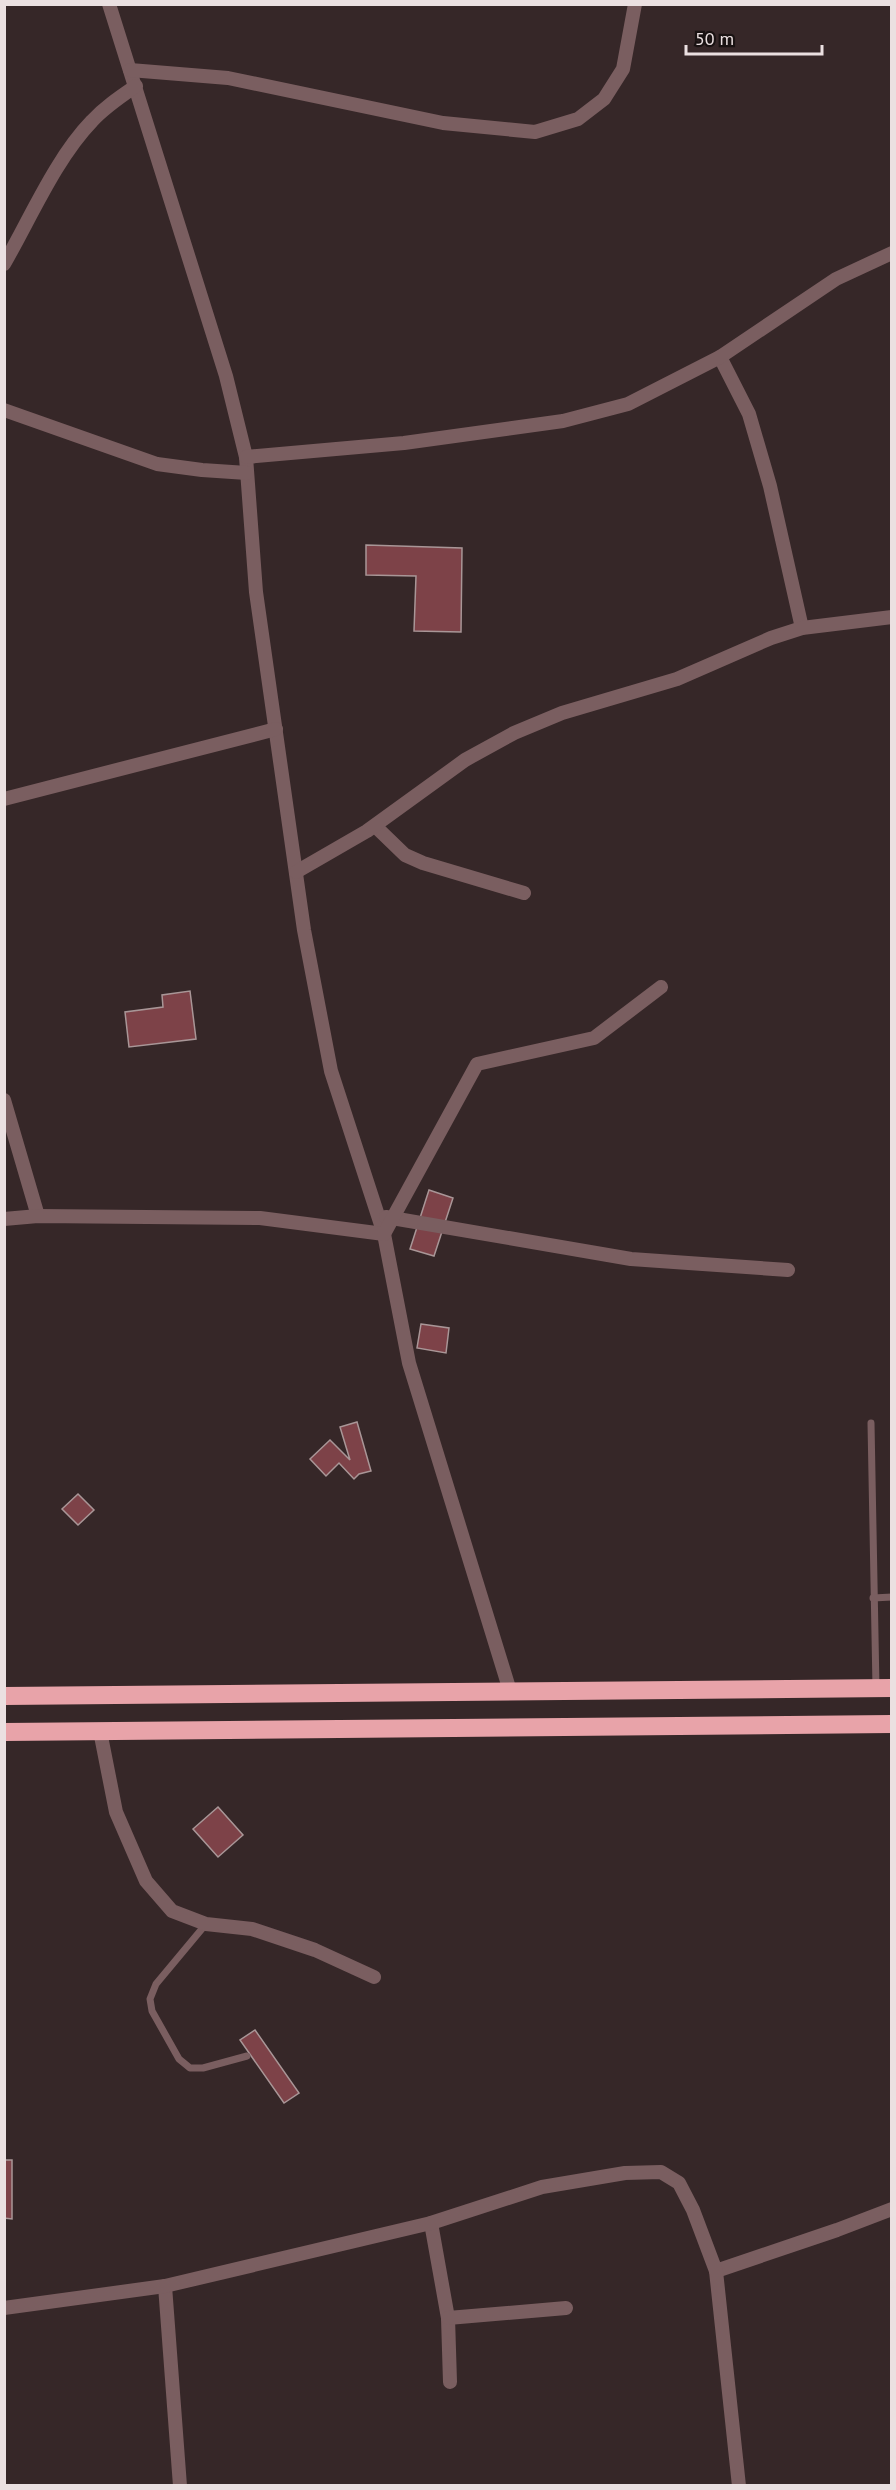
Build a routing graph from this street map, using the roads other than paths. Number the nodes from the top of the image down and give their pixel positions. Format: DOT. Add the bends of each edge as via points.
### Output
graph roads {
  1 [pos="109,4"];
  2 [pos="635,4"];
  3 [pos="130,70"];
  4 [pos="136,86"];
  5 [pos="891,254"];
  6 [pos="4,264"];
  7 [pos="720,357"];
  8 [pos="4,410"];
  9 [pos="246,457"];
  10 [pos="247,473"];
  11 [pos="891,617"];
  12 [pos="802,628"];
  13 [pos="276,729"];
  14 [pos="4,799"];
  15 [pos="375,826"];
  16 [pos="297,872"];
  17 [pos="524,893"];
  18 [pos="661,987"];
  19 [pos="4,1100"];
  20 [pos="38,1216"];
  21 [pos="378,1216"];
  22 [pos="393,1218"];
  23 [pos="4,1219"];
  24 [pos="384,1234"];
  25 [pos="788,1269"];
  26 [pos="871,1423"];
  27 [pos="891,1597"];
  28 [pos="873,1598"];
  29 [pos="884,1688"];
  30 [pos="510,1691"];
  31 [pos="4,1696"];
  32 [pos="891,1724"];
  33 [pos="100,1731"];
  34 [pos="4,1732"];
  35 [pos="206,1924"];
  36 [pos="374,1977"];
  37 [pos="247,2056"];
  38 [pos="891,2209"];
  39 [pos="431,2223"];
  40 [pos="716,2271"];
  41 [pos="165,2286"];
  42 [pos="4,2308"];
  43 [pos="566,2308"];
  44 [pos="448,2318"];
  45 [pos="450,2382"];
  46 [pos="180,2486"];
  47 [pos="739,2486"];
  1 -- 3 [label="street"];
  2 -- 3 [label="street" via="623,69 604,99 578,119 535,132 443,123 228,78"];
  3 -- 4 [label="street"];
  4 -- 6 [label="street" via="90,122 68,150"];
  4 -- 9 [label="street" via="226,376"];
  5 -- 7 [label="street" via="836,279"];
  7 -- 9 [label="street" via="628,404 563,420 404,443"];
  7 -- 12 [label="street" via="752,424"];
  8 -- 10 [label="street" via="157,464"];
  9 -- 10 [label="street"];
  10 -- 13 [label="street" via="256,592"];
  11 -- 12 [label="street"];
  12 -- 15 [label="street" via="677,679 562,712 514,733 465,760"];
  13 -- 14 [label="street"];
  13 -- 16 [label="street"];
  15 -- 16 [label="street"];
  15 -- 17 [label="street" via="414,860"];
  16 -- 21 [label="street" via="331,1071"];
  18 -- 22 [label="street" via="594,1038 477,1064"];
  19 -- 20 [label="street"];
  20 -- 23 [label="street"];
  20 -- 24 [label="street" via="260,1218"];
  21 -- 22 [label="street"];
  21 -- 24 [label="street"];
  22 -- 24 [label="street"];
  22 -- 25 [label="street" via="631,1259"];
  24 -- 30 [label="street" via="409,1363"];
  26 -- 28 [label="lane"];
  27 -- 28 [label="lane"];
  28 -- 29 [label="lane"];
  29 -- 30 [label="highway"];
  30 -- 31 [label="highway"];
  32 -- 33 [label="highway"];
  33 -- 34 [label="highway"];
  33 -- 35 [label="street" via="116,1812 146,1881 172,1911"];
  35 -- 36 [label="street" via="252,1929 315,1950"];
  35 -- 37 [label="lane" via="156,1984 150,1999 152,2011 179,2059 190,2068"];
  38 -- 40 [label="street"];
  39 -- 40 [label="street" via="542,2187 661,2172 679,2183"];
  39 -- 41 [label="street"];
  39 -- 44 [label="street"];
  40 -- 47 [label="street"];
  41 -- 42 [label="street"];
  41 -- 46 [label="street"];
  43 -- 44 [label="street"];
  44 -- 45 [label="street"];
}
